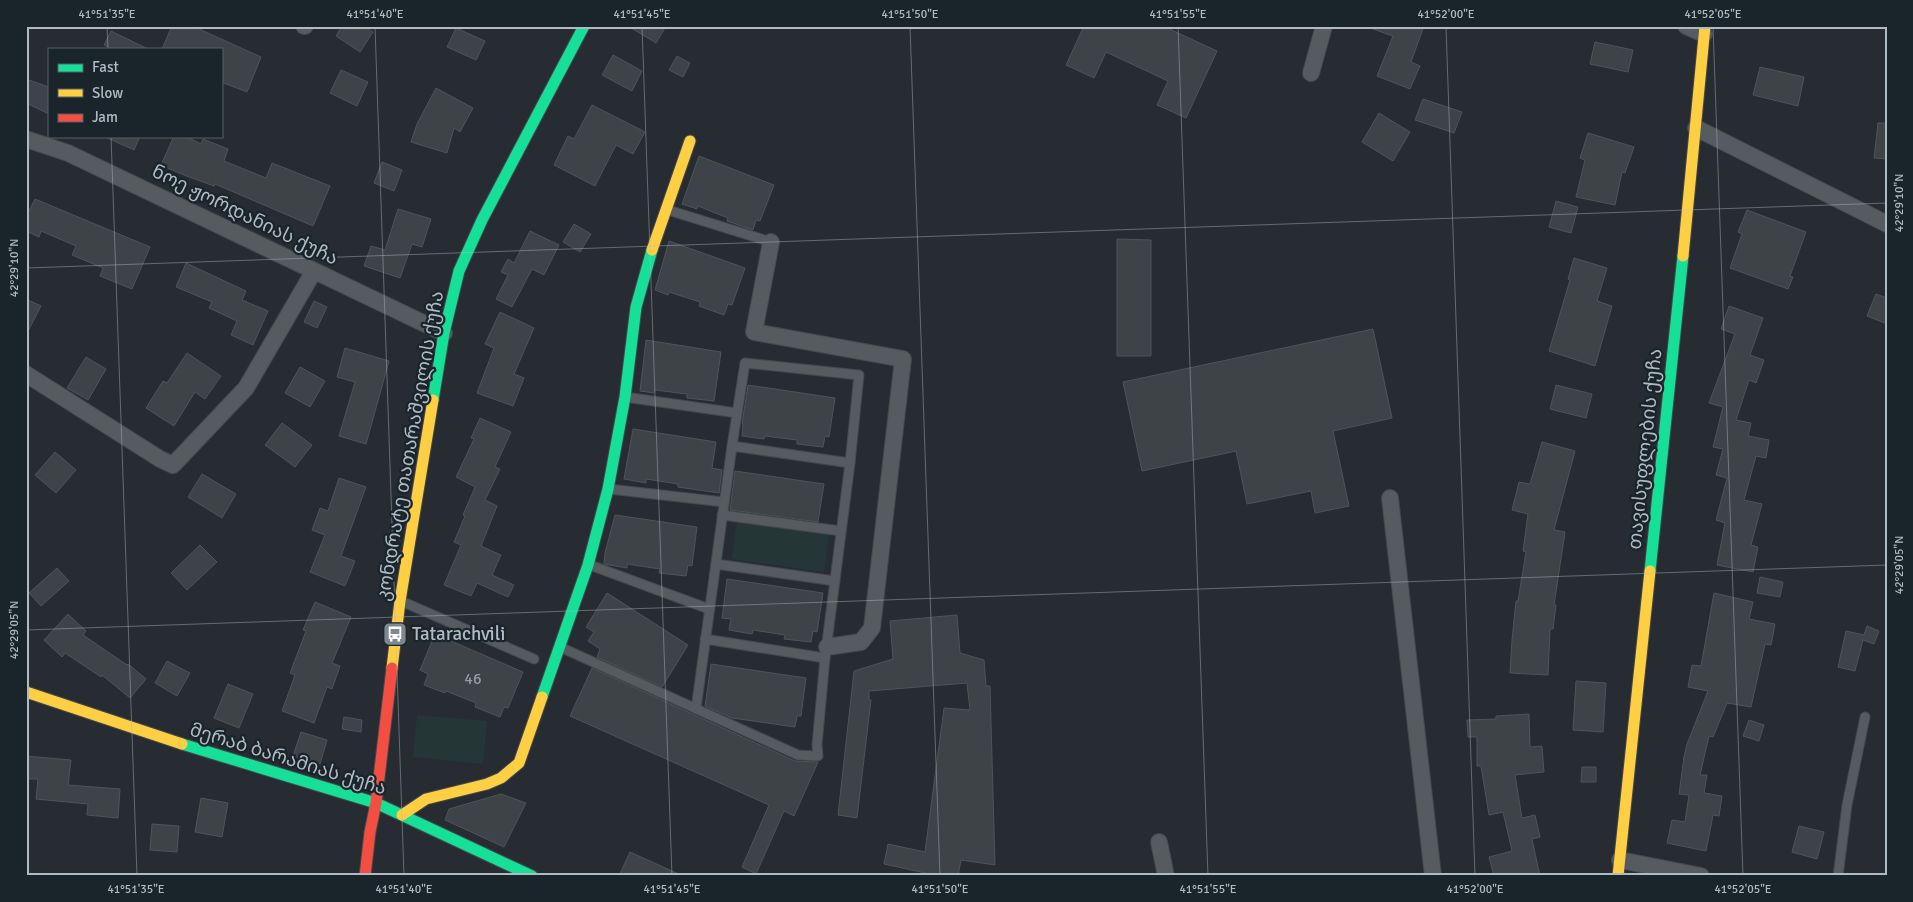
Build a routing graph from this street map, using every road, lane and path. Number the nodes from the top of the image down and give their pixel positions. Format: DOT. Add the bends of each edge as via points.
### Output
graph roads {
  1 [pos="584,26"];
  2 [pos="1324,26"];
  3 [pos="1686,26"];
  4 [pos="1704,30"];
  5 [pos="1310,73"];
  6 [pos="1696,128"];
  7 [pos="26,139"];
  8 [pos="690,140"];
  9 [pos="665,209"];
  10 [pos="1887,224"];
  11 [pos="771,242"];
  12 [pos="314,271"];
  13 [pos="444,332"];
  14 [pos="26,374"];
  15 [pos="625,397"];
  16 [pos="738,413"];
  17 [pos="732,446"];
  18 [pos="850,463"];
  19 [pos="608,489"];
  20 [pos="1390,498"];
  21 [pos="724,502"];
  22 [pos="722,515"];
  23 [pos="841,531"];
  24 [pos="716,564"];
  25 [pos="588,565"];
  26 [pos="835,581"];
  27 [pos="400,601"];
  28 [pos="709,609"];
  29 [pos="705,639"];
  30 [pos="558,646"];
  31 [pos="826,652"];
  32 [pos="534,659"];
  33 [pos="26,692"];
  34 [pos="696,710"];
  35 [pos="1865,717"];
  36 [pos="375,806"];
  37 [pos="402,815"];
  38 [pos="1159,842"];
  39 [pos="1619,868"];
  40 [pos="365,876"];
  41 [pos="532,876"];
  42 [pos="1166,876"];
  43 [pos="1433,876"];
  44 [pos="1701,876"];
  45 [pos="1838,876"];
  1 -- 13 [label="street, კონდრატე თათარაშვილის ქუჩა" via="474,237 459,271"];
  2 -- 5 [label="street"];
  3 -- 4 [label="street"];
  4 -- 6 [label="street, თავისუფლების ქუჩა"];
  6 -- 10 [label="street"];
  6 -- 39 [label="street, თავისუფლების ქუჩა"];
  7 -- 12 [label="street, ნოე ჟორდანიას ქუჩა" via="68,153"];
  8 -- 9 [label="street"];
  9 -- 11 [label="lane"];
  9 -- 15 [label="street" via="636,307"];
  11 -- 31 [label="street" via="754,332 903,360 872,628 860,642"];
  12 -- 13 [label="street, ნოე ჟორდანიას ქუჩა"];
  12 -- 14 [label="street" via="246,388 173,465"];
  13 -- 27 [label="street, კონდრატე თათარაშვილის ქუჩა"];
  15 -- 16 [label="lane"];
  15 -- 19 [label="street"];
  16 -- 17 [label="lane"];
  16 -- 18 [label="lane" via="745,363 859,375"];
  17 -- 18 [label="lane"];
  17 -- 21 [label="lane"];
  18 -- 23 [label="lane"];
  19 -- 21 [label="lane"];
  19 -- 25 [label="street"];
  20 -- 43 [label="street"];
  21 -- 22 [label="lane"];
  22 -- 23 [label="lane"];
  22 -- 24 [label="lane"];
  23 -- 26 [label="lane"];
  24 -- 26 [label="lane"];
  24 -- 28 [label="lane"];
  25 -- 28 [label="lane"];
  25 -- 30 [label="street"];
  26 -- 31 [label="lane"];
  27 -- 32 [label="lane"];
  27 -- 36 [label="street, კონდრატე თათარაშვილის ქუჩა"];
  28 -- 29 [label="lane"];
  29 -- 31 [label="lane"];
  29 -- 34 [label="lane"];
  30 -- 34 [label="lane"];
  30 -- 37 [label="street" via="519,763 487,784 426,799"];
  31 -- 34 [label="lane" via="818,756 798,755"];
  33 -- 36 [label="street, მერაბ ბარამიას ქუჩა"];
  35 -- 45 [label="lane" via="1847,805"];
  36 -- 37 [label="street, მერაბ ბარამიას ქუჩა"];
  36 -- 40 [label="street, კონდრატე თათარაშვილის ქუჩა"];
  37 -- 41 [label="street, მერაბ ბარამიას ქუჩა"];
  38 -- 42 [label="street"];
  39 -- 44 [label="street"];
}
